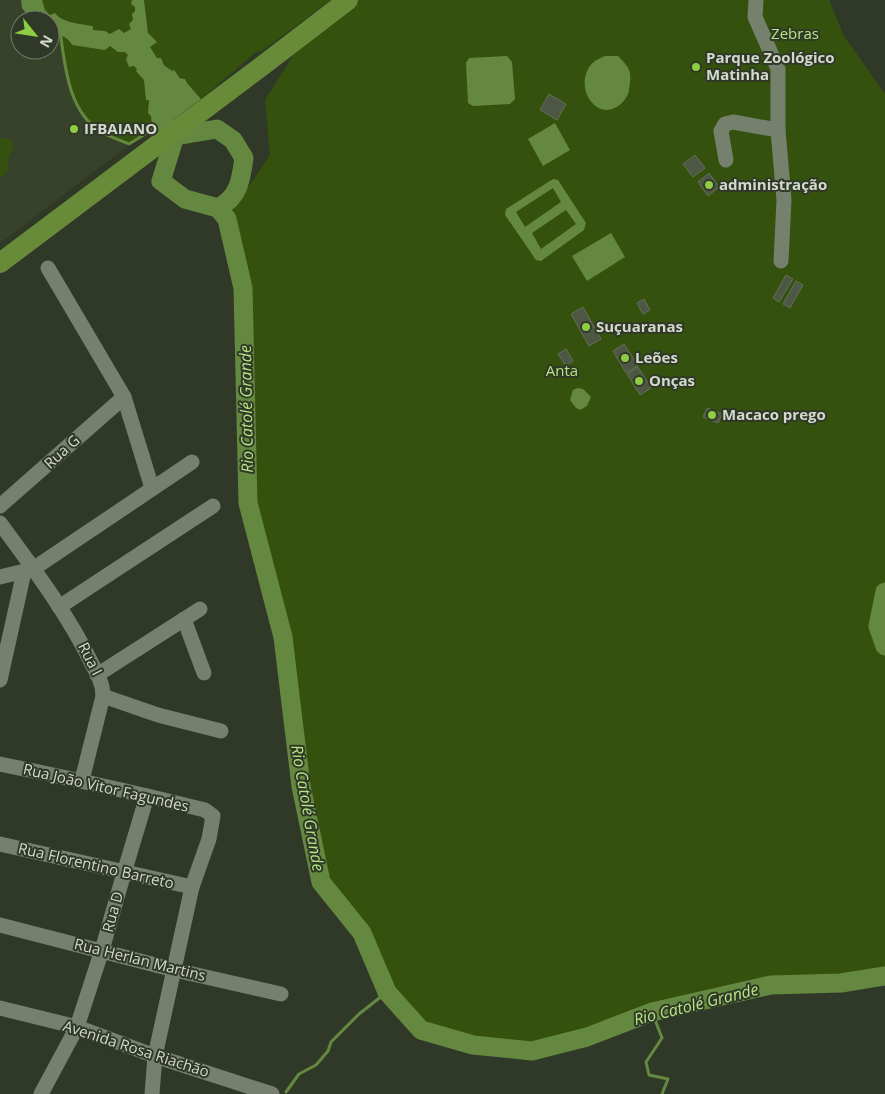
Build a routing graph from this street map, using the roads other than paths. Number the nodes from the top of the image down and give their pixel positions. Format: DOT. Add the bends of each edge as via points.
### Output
graph roads {
  1 [pos="348,0"];
  2 [pos="756,0"];
  3 [pos="778,130"];
  4 [pos="726,160"];
  5 [pos="781,261"];
  6 [pos="0,264"];
  7 [pos="48,268"];
  8 [pos="124,397"];
  9 [pos="192,462"];
  10 [pos="152,488"];
  11 [pos="0,506"];
  12 [pos="213,506"];
  13 [pos="0,523"];
  14 [pos="29,570"];
  15 [pos="0,577"];
  16 [pos="60,607"];
  17 [pos="200,609"];
  18 [pos="184,619"];
  19 [pos="204,673"];
  20 [pos="98,675"];
  21 [pos="0,680"];
  22 [pos="103,696"];
  23 [pos="221,731"];
  24 [pos="0,764"];
  25 [pos="82,780"];
  26 [pos="148,796"];
  27 [pos="0,844"];
  28 [pos="124,873"];
  29 [pos="192,888"];
  30 [pos="0,925"];
  31 [pos="102,950"];
  32 [pos="175,970"];
  33 [pos="281,994"];
  34 [pos="0,1008"];
  35 [pos="77,1028"];
  36 [pos="156,1056"];
  37 [pos="41,1094"];
  38 [pos="152,1094"];
  39 [pos="272,1094"];
  1 -- 6 [label="main road"];
  2 -- 3 [label="street" via="755,17 778,69"];
  3 -- 4 [label="street" via="733,122 725,124 721,131"];
  3 -- 5 [label="street" via="784,200"];
  7 -- 8 [label="street"];
  8 -- 10 [label="street"];
  8 -- 11 [label="street, Rua G"];
  9 -- 10 [label="street"];
  10 -- 14 [label="street"];
  12 -- 16 [label="street"];
  13 -- 14 [label="street, Rua I"];
  14 -- 15 [label="street"];
  14 -- 16 [label="street, Rua I"];
  14 -- 21 [label="street"];
  16 -- 20 [label="street, Rua I"];
  17 -- 18 [label="street"];
  18 -- 19 [label="street"];
  18 -- 20 [label="street"];
  20 -- 22 [label="street, Rua I"];
  22 -- 23 [label="street, Rua I" via="158,715"];
  22 -- 25 [label="street"];
  24 -- 25 [label="street, Rua João Vitor Fagundes"];
  25 -- 26 [label="street, Rua João Vitor Fagundes"];
  26 -- 28 [label="street, Rua D"];
  26 -- 29 [label="street, Rua João Vitor Fagundes" via="211,813 209,839"];
  27 -- 28 [label="street, Rua Florentino Barreto"];
  28 -- 29 [label="street, Rua Florentino Barreto"];
  28 -- 31 [label="street, Rua D"];
  29 -- 32 [label="street"];
  30 -- 31 [label="street, Rua Herlan Martins"];
  31 -- 32 [label="street, Rua Herlan Martins"];
  31 -- 35 [label="street, Rua D"];
  32 -- 33 [label="street, Rua Herlan Martins"];
  32 -- 36 [label="street"];
  34 -- 35 [label="street, Avenida Rosa Riachão"];
  35 -- 36 [label="street, Avenida Rosa Riachão"];
  35 -- 37 [label="street, Rua D"];
  36 -- 38 [label="street"];
  36 -- 39 [label="street, Avenida Rosa Riachão"];
}
